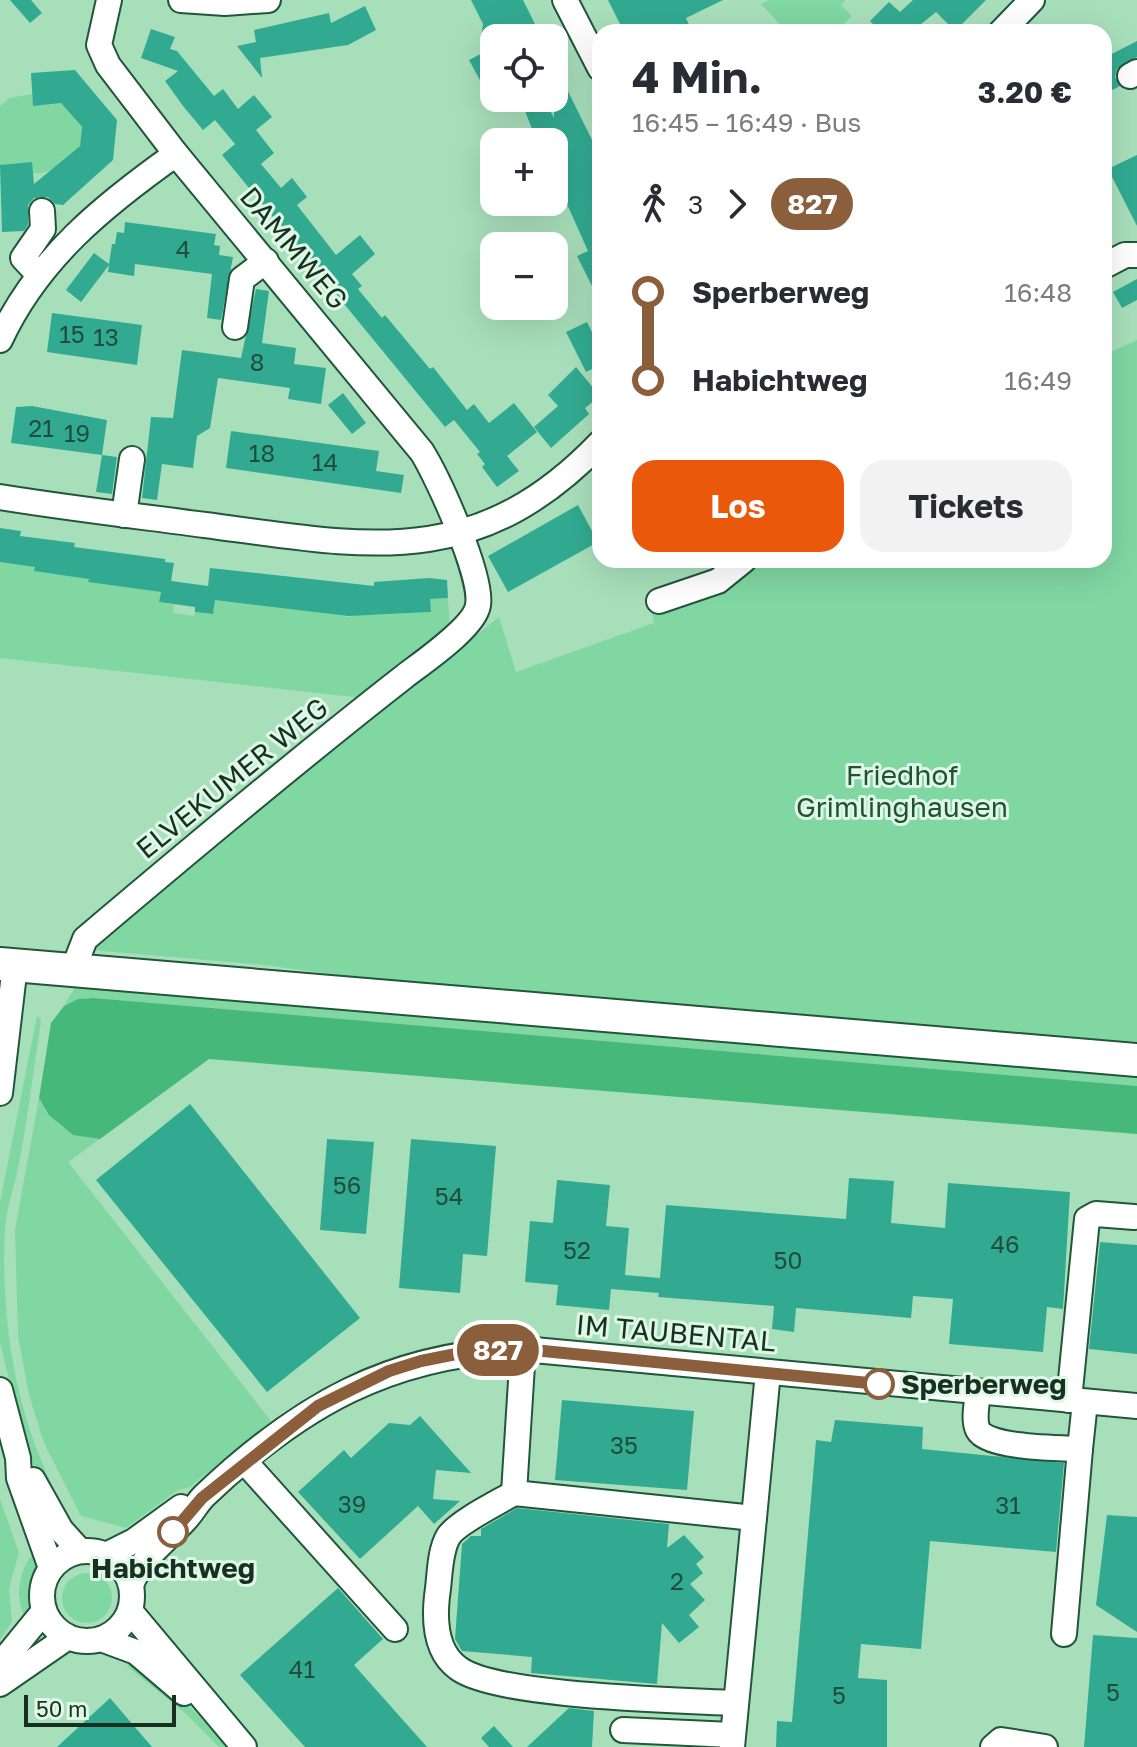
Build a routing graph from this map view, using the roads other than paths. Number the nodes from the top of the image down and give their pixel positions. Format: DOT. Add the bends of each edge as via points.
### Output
graph roads {
  1 [pos="109,0"];
  2 [pos="181,0"];
  3 [pos="565,0"];
  4 [pos="1032,0"];
  5 [pos="255,1"];
  6 [pos="1009,24"];
  7 [pos="592,52"];
  8 [pos="176,154"];
  9 [pos="42,211"];
  10 [pos="1137,255"];
  11 [pos="266,261"];
  12 [pos="1112,262"];
  13 [pos="39,275"];
  14 [pos="235,327"];
  15 [pos="0,340"];
  16 [pos="592,450"];
  17 [pos="132,459"];
  18 [pos="0,497"];
  19 [pos="124,515"];
  20 [pos="460,533"];
  21 [pos="734,568"];
  22 [pos="659,601"];
  23 [pos="445,645"];
  24 [pos="7,964"];
  25 [pos="73,970"];
  26 [pos="1137,1060"];
  27 [pos="0,1093"];
  28 [pos="1134,1217"];
  29 [pos="523,1349"];
  30 [pos="768,1372"];
  31 [pos="0,1390"];
  32 [pos="978,1393"];
  33 [pos="1077,1401"];
  34 [pos="1137,1406"];
  35 [pos="3,1419"];
  36 [pos="1080,1449"];
  37 [pos="18,1458"];
  38 [pos="245,1462"];
  39 [pos="514,1493"];
  40 [pos="202,1498"];
  41 [pos="754,1518"];
  42 [pos="80,1551"];
  43 [pos="106,1555"];
  44 [pos="51,1568"];
  45 [pos="131,1585"];
  46 [pos="44,1611"];
  47 [pos="130,1611"];
  48 [pos="395,1629"];
  49 [pos="1064,1634"];
  50 [pos="68,1637"];
  51 [pos="101,1639"];
  52 [pos="0,1665"];
  53 [pos="0,1684"];
  54 [pos="735,1703"];
  55 [pos="216,1716"];
  56 [pos="623,1730"];
  57 [pos="732,1741"];
  58 [pos="244,1747"];
  59 [pos="993,1747"];
  60 [pos="1045,1747"];
  1 -- 8 [label="street, DAMMWEG" via="101,52"];
  2 -- 5 [label="street"];
  3 -- 7 [label="street"];
  4 -- 6 [label="street"];
  8 -- 11 [label="street, DAMMWEG"];
  8 -- 13 [label="street" via="93,215"];
  9 -- 13 [label="street" via="43,229 23,258"];
  10 -- 12 [label="street"];
  11 -- 14 [label="street" via="242,279"];
  11 -- 20 [label="street, DAMMWEG" via="422,452"];
  13 -- 15 [label="street"];
  16 -- 20 [label="street" via="537,496"];
  17 -- 19 [label="street"];
  18 -- 19 [label="street"];
  19 -- 20 [label="street" via="379,544 418,543"];
  20 -- 23 [label="street, DAMMWEG" via="479,602"];
  21 -- 22 [label="street" via="718,581"];
  23 -- 25 [label="street, ELVEKUMER WEG" via="310,750 85,939"];
  24 -- 25 [label="main road"];
  24 -- 27 [label="street"];
  25 -- 26 [label="main road"];
  28 -- 33 [label="street" via="1096,1214 1087,1219"];
  29 -- 30 [label="street, IM TAUBENTAL"];
  29 -- 38 [label="street, IM TAUBENTAL" via="456,1354 389,1371 318,1406"];
  29 -- 39 [label="street"];
  30 -- 32 [label="street, IM TAUBENTAL"];
  30 -- 41 [label="street"];
  31 -- 35 [label="street"];
  32 -- 33 [label="street, IM TAUBENTAL"];
  32 -- 36 [label="street" via="976,1426 982,1436"];
  33 -- 34 [label="street, IM TAUBENTAL"];
  33 -- 36 [label="street"];
  35 -- 37 [label="street"];
  36 -- 49 [label="street"];
  37 -- 42 [label="street" via="61,1530"];
  37 -- 44 [label="street" via="19,1478"];
  38 -- 40 [label="street, IM TAUBENTAL"];
  38 -- 48 [label="street"];
  39 -- 41 [label="street"];
  39 -- 54 [label="street" via="450,1533 444,1548 436,1604 439,1648 458,1669 487,1682 583,1694"];
  40 -- 43 [label="street, IM TAUBENTAL"];
  40 -- 45 [label="street, IM TAUBENTAL" via="148,1557"];
  41 -- 54 [label="street"];
  42 -- 43 [label="street"];
  42 -- 44 [label="street"];
  43 -- 45 [label="street"];
  44 -- 46 [label="street" via="42,1593"];
  45 -- 47 [label="street"];
  46 -- 50 [label="street"];
  46 -- 52 [label="street"];
  47 -- 51 [label="street" via="115,1632"];
  47 -- 55 [label="street" via="203,1693"];
  50 -- 51 [label="street"];
  50 -- 53 [label="street"];
  51 -- 55 [label="street" via="136,1652"];
  54 -- 57 [label="street"];
  55 -- 58 [label="street"];
  56 -- 57 [label="street"];
  59 -- 60 [label="street" via="1001,1740"];
}
